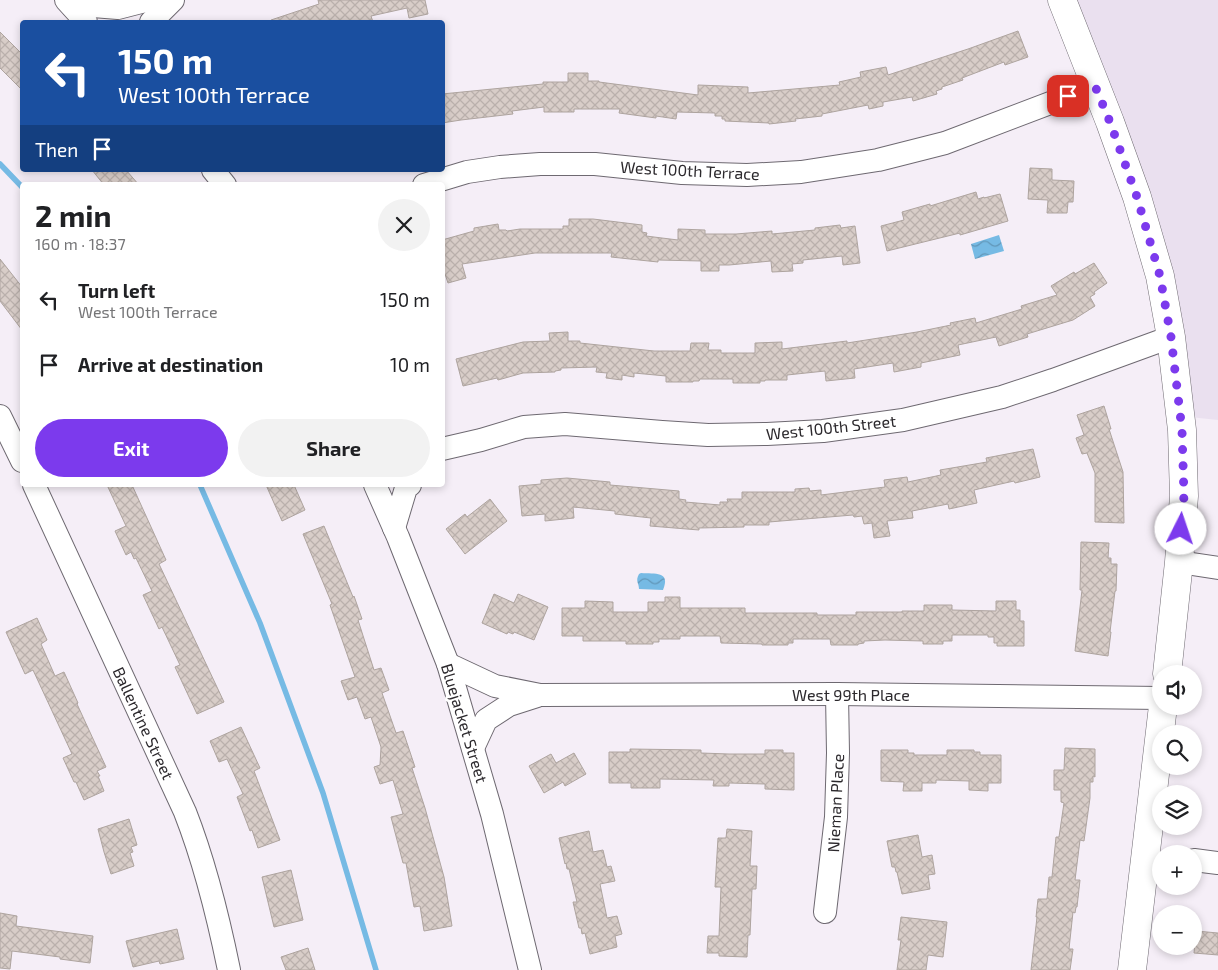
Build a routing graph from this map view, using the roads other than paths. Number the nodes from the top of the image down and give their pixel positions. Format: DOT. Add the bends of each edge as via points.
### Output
graph roads {
  1 [pos="66,0"];
  2 [pos="79,0"];
  3 [pos="149,0"];
  4 [pos="173,0"];
  5 [pos="1062,0"];
  6 [pos="84,20"];
  7 [pos="153,20"];
  8 [pos="1095,86"];
  9 [pos="214,172"];
  10 [pos="223,182"];
  11 [pos="434,182"];
  12 [pos="1171,337"];
  13 [pos="0,416"];
  14 [pos="481,440"];
  15 [pos="445,448"];
  16 [pos="20,457"];
  17 [pos="445,458"];
  18 [pos="35,487"];
  19 [pos="376,487"];
  20 [pos="407,487"];
  21 [pos="394,528"];
  22 [pos="1179,562"];
  23 [pos="1218,568"];
  24 [pos="448,664"];
  25 [pos="1168,665"];
  26 [pos="838,694"];
  27 [pos="540,695"];
  28 [pos="1152,698"];
  29 [pos="1162,715"];
  30 [pos="473,748"];
  31 [pos="1154,845"];
  32 [pos="1152,860"];
  33 [pos="1202,861"];
  34 [pos="1218,863"];
  35 [pos="825,912"];
  36 [pos="229,970"];
  37 [pos="530,970"];
  38 [pos="1132,970"];
  1 -- 6 [label="street"];
  2 -- 3 [label="street" via="93,6 118,8"];
  4 -- 7 [label="street"];
  5 -- 8 [label="street"];
  8 -- 11 [label="street, West 100th Terrace" via="945,143 878,160 811,170 747,175 682,173 595,164 540,164 468,172"];
  8 -- 12 [label="street" via="1137,197 1160,276"];
  9 -- 10 [label="street"];
  12 -- 14 [label="street, West 100th Street" via="1002,397 903,420 822,431 708,435 565,424 524,427"];
  12 -- 22 [label="street" via="1182,430 1184,496"];
  13 -- 16 [label="street"];
  14 -- 15 [label="street, West 100th Street"];
  14 -- 17 [label="street, West 100th Street"];
  18 -- 36 [label="street, Ballentine Street" via="185,812 207,877"];
  19 -- 21 [label="street, Bluejacket Street"];
  20 -- 21 [label="street"];
  21 -- 24 [label="street, Bluejacket Street"];
  22 -- 23 [label="street"];
  22 -- 25 [label="street"];
  24 -- 27 [label="street, West 99th Place" via="495,686"];
  24 -- 30 [label="street, Bluejacket Street"];
  26 -- 27 [label="street, West 99th Place"];
  26 -- 28 [label="street, West 99th Place"];
  26 -- 35 [label="street, Nieman Place" via="836,817"];
  27 -- 30 [label="street, West 99th Place" via="509,705 486,720"];
  29 -- 31 [label="street"];
  30 -- 37 [label="street, Bluejacket Street"];
  32 -- 38 [label="street"];
  33 -- 34 [label="street"];
}
